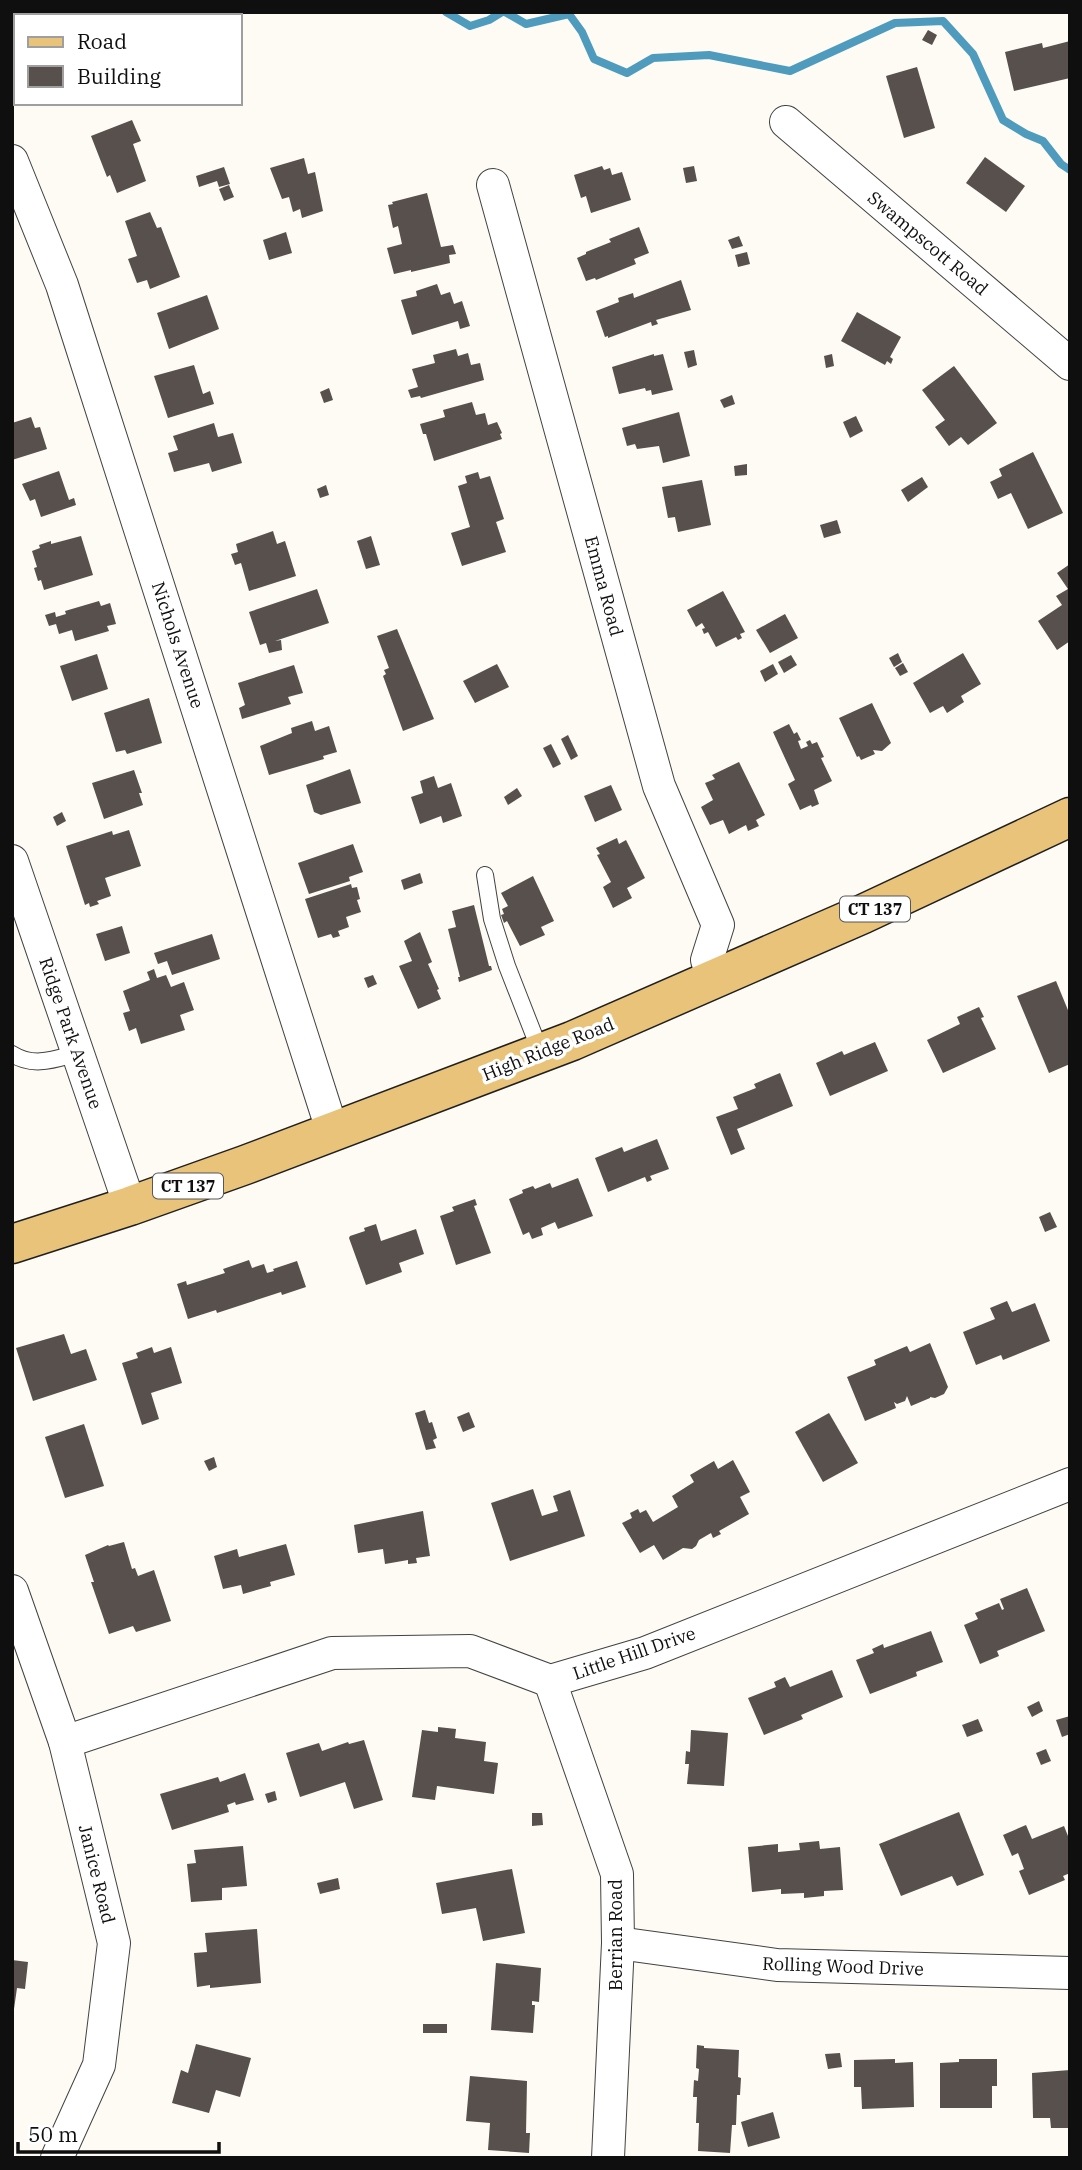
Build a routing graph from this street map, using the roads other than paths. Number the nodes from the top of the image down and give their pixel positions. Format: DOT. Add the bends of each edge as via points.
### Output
graph roads {
  1 [pos="786,122"];
  2 [pos="12,161"];
  3 [pos="493,185"];
  4 [pos="1070,364"];
  5 [pos="1070,817"];
  6 [pos="13,864"];
  7 [pos="485,875"];
  8 [pos="713,980"];
  9 [pos="541,1053"];
  10 [pos="78,1054"];
  11 [pos="16,1061"];
  12 [pos="333,1133"];
  13 [pos="130,1206"];
  14 [pos="12,1244"];
  15 [pos="1070,1484"];
  16 [pos="12,1591"];
  17 [pos="550,1681"];
  18 [pos="65,1742"];
  19 [pos="618,1942"];
  20 [pos="1070,1973"];
  21 [pos="57,2158"];
  22 [pos="608,2158"];
  1 -- 4 [label="street, Swampscott Road"];
  2 -- 12 [label="street, Nichols Avenue" via="66,298"];
  3 -- 8 [label="street, Emma Road" via="659,786 718,925 707,960"];
  5 -- 8 [label="main road, High Ridge Road / CT 137"];
  6 -- 10 [label="street, Ridge Park Avenue"];
  7 -- 9 [label="lane" via="492,919"];
  8 -- 9 [label="main road, High Ridge Road / CT 137"];
  9 -- 12 [label="main road, High Ridge Road / CT 137"];
  10 -- 11 [label="lane" via="44,1062"];
  10 -- 13 [label="street, Ridge Park Avenue"];
  12 -- 13 [label="main road, High Ridge Road / CT 137"];
  13 -- 14 [label="main road, High Ridge Road / CT 137"];
  15 -- 17 [label="street, Little Hill Drive" via="645,1653"];
  16 -- 18 [label="street, Janice Road"];
  17 -- 18 [label="street, Little Hill Drive" via="470,1651 332,1653"];
  17 -- 19 [label="street, Berrian Road" via="617,1874"];
  18 -- 21 [label="street, Janice Road" via="114,1943 99,2066"];
  19 -- 20 [label="street, Rolling Wood Drive" via="777,1965"];
  19 -- 22 [label="street, Berrian Road"];
}
